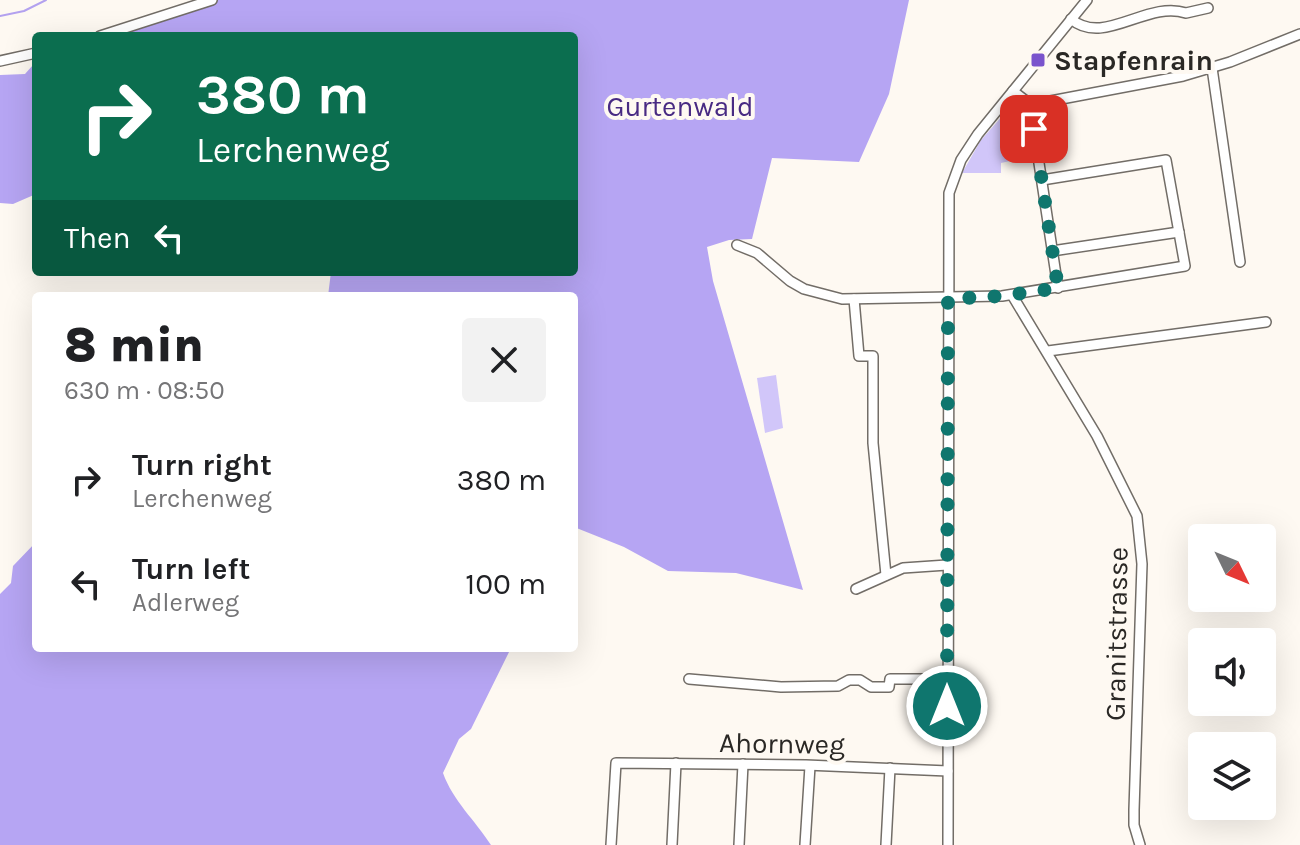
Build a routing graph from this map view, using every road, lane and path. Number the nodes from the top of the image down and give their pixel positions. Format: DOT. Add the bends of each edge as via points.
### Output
graph roads {
  1 [pos="212,0"];
  2 [pos="1087,0"];
  3 [pos="1208,8"];
  4 [pos="1071,19"];
  5 [pos="112,32"];
  6 [pos="1300,34"];
  7 [pos="32,54"];
  8 [pos="0,61"];
  9 [pos="1212,68"];
  10 [pos="1013,91"];
  11 [pos="1030,104"];
  12 [pos="1042,180"];
  13 [pos="1179,232"];
  14 [pos="737,245"];
  15 [pos="1052,251"];
  16 [pos="1240,262"];
  17 [pos="1058,288"];
  18 [pos="1012,295"];
  19 [pos="854,299"];
  20 [pos="948,299"];
  21 [pos="1266,322"];
  22 [pos="1048,351"];
  23 [pos="947,565"];
  24 [pos="886,575"];
  25 [pos="856,589"];
  26 [pos="689,679"];
  27 [pos="946,679"];
  28 [pos="676,763"];
  29 [pos="743,764"];
  30 [pos="810,766"];
  31 [pos="890,768"];
  32 [pos="948,771"];
  33 [pos="611,845"];
  34 [pos="672,845"];
  35 [pos="739,845"];
  36 [pos="805,845"];
  37 [pos="886,845"];
  38 [pos="948,845"];
  39 [pos="1140,845"];
  1 -- 5 [label="street"];
  2 -- 4 [label="street"];
  3 -- 4 [label="street" via="1145,12 1090,29"];
  4 -- 10 [label="street"];
  6 -- 9 [label="street"];
  7 -- 8 [label="street"];
  9 -- 11 [label="street"];
  9 -- 16 [label="street"];
  10 -- 11 [label="street"];
  10 -- 20 [label="street" via="968,148 952,182"];
  11 -- 12 [label="street"];
  12 -- 13 [label="street" via="1166,160"];
  12 -- 15 [label="street"];
  13 -- 15 [label="street"];
  13 -- 17 [label="street" via="1185,266"];
  14 -- 19 [label="street" via="757,253 804,289"];
  15 -- 17 [label="street"];
  17 -- 18 [label="street"];
  18 -- 20 [label="street"];
  18 -- 22 [label="street, Granitstrasse"];
  19 -- 20 [label="street"];
  19 -- 24 [label="street" via="859,356 873,356 873,443"];
  20 -- 23 [label="street"];
  21 -- 22 [label="street"];
  22 -- 39 [label="street, Granitstrasse" via="1137,516 1142,564 1134,825"];
  23 -- 24 [label="street" via="909,566"];
  23 -- 27 [label="street"];
  24 -- 25 [label="street"];
  26 -- 27 [label="street, Ahornweg" via="781,687 838,686 860,680 871,687 889,687 890,679"];
  27 -- 32 [label="street"];
  28 -- 29 [label="street, Ahornweg"];
  28 -- 33 [label="street, Ahornweg" via="616,763"];
  28 -- 34 [label="street"];
  29 -- 30 [label="street, Ahornweg"];
  29 -- 35 [label="street"];
  30 -- 31 [label="street, Ahornweg"];
  30 -- 36 [label="street"];
  31 -- 32 [label="street, Ahornweg"];
  31 -- 37 [label="street"];
  32 -- 38 [label="street"];
}
